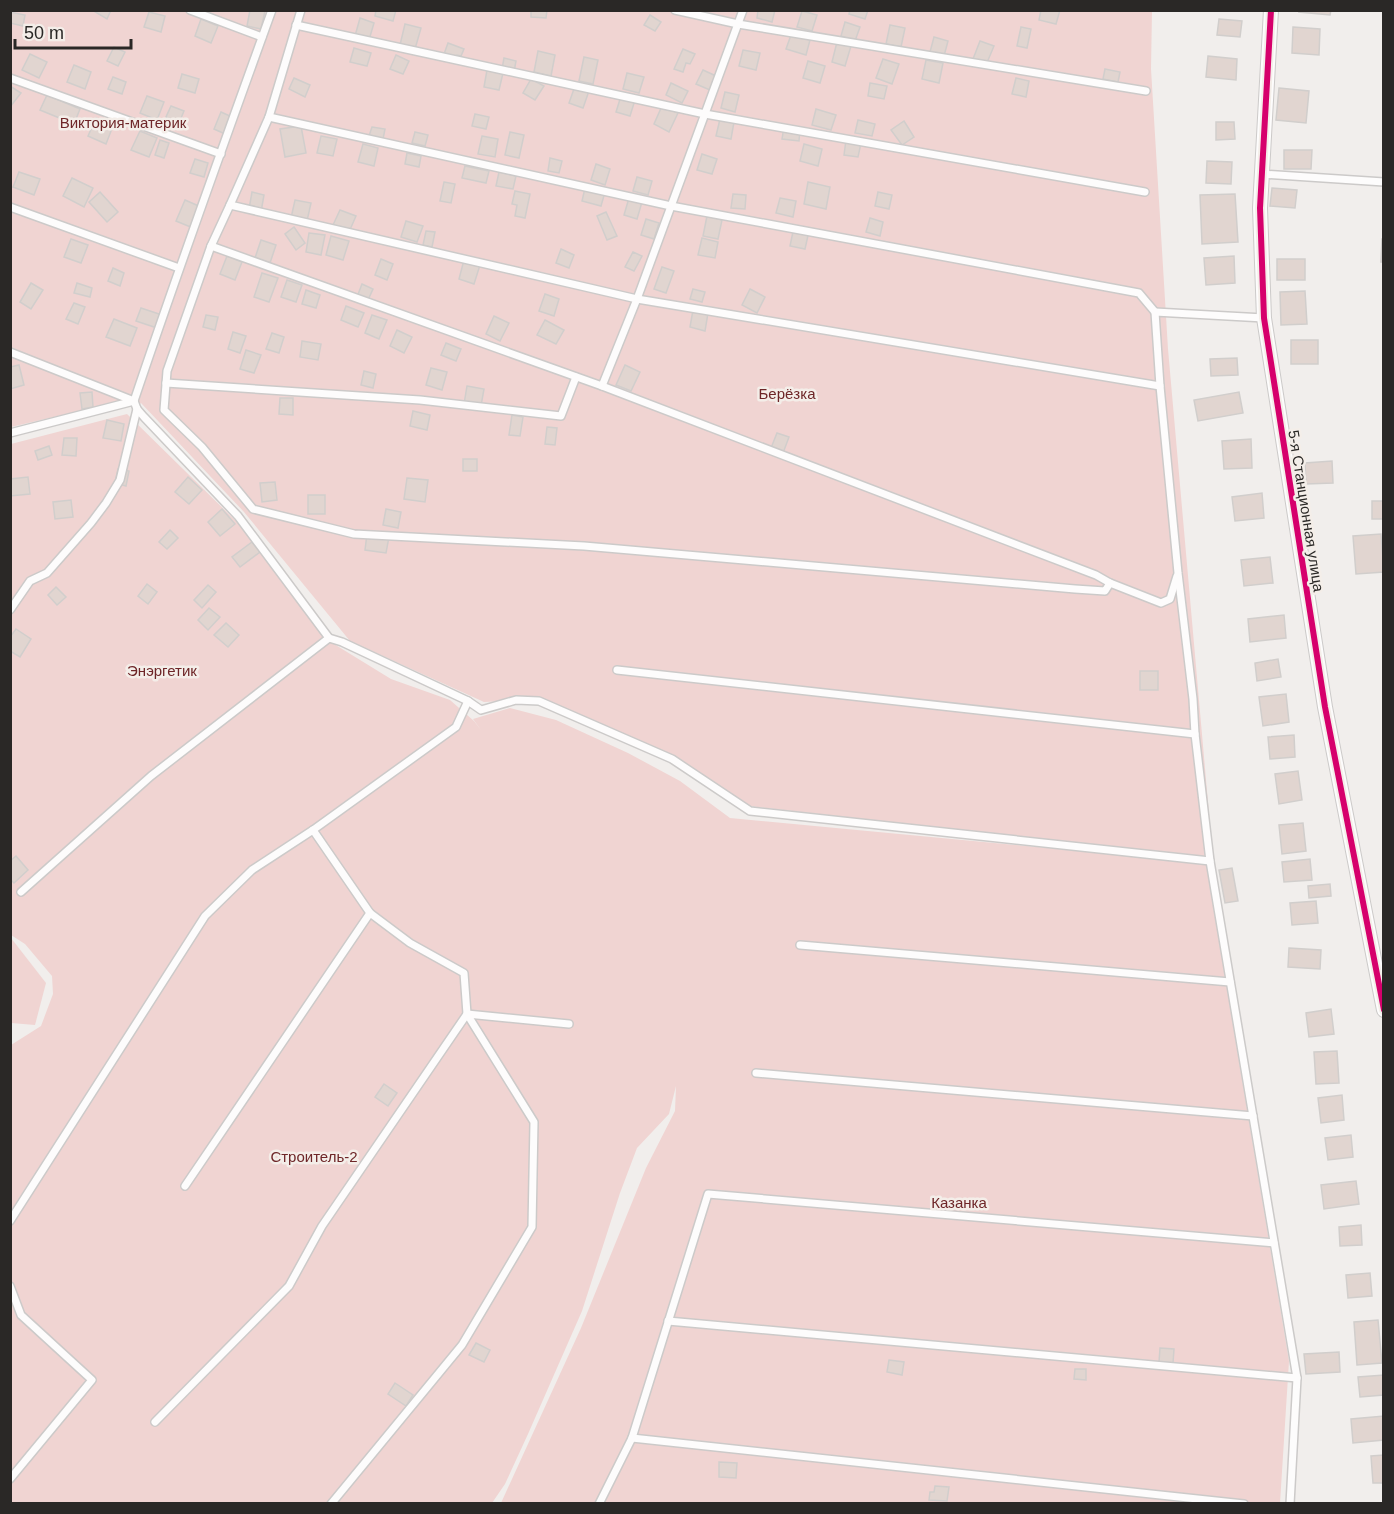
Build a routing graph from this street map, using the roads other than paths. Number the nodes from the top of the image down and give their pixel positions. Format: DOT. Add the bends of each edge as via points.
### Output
graph roads {
  1 [pos="190,10"];
  2 [pos="272,10"];
  3 [pos="302,10"];
  4 [pos="675,10"];
  5 [pos="743,10"];
  6 [pos="1271,10"];
  7 [pos="738,24"];
  8 [pos="296,25"];
  9 [pos="262,37"];
  10 [pos="10,78"];
  11 [pos="1146,91"];
  12 [pos="705,114"];
  13 [pos="268,117"];
  14 [pos="221,154"];
  15 [pos="1261,174"];
  16 [pos="1383,182"];
  17 [pos="1144,192"];
  18 [pos="230,206"];
  19 [pos="671,206"];
  20 [pos="10,207"];
  21 [pos="211,246"];
  22 [pos="179,268"];
  23 [pos="637,299"];
  24 [pos="1155,312"];
  25 [pos="1264,318"];
  26 [pos="10,352"];
  27 [pos="576,377"];
  28 [pos="166,383"];
  29 [pos="602,386"];
  30 [pos="1160,386"];
  31 [pos="134,401"];
  32 [pos="136,409"];
  33 [pos="10,433"];
  34 [pos="1178,573"];
  35 [pos="1110,583"];
  36 [pos="10,610"];
  37 [pos="329,638"];
  38 [pos="617,670"];
  39 [pos="468,701"];
  40 [pos="1195,734"];
  41 [pos="313,830"];
  42 [pos="1210,861"];
  43 [pos="21,892"];
  44 [pos="370,913"];
  45 [pos="800,945"];
  46 [pos="1230,982"];
  47 [pos="1383,1010"];
  48 [pos="467,1014"];
  49 [pos="569,1024"];
  50 [pos="756,1073"];
  51 [pos="1253,1116"];
  52 [pos="185,1186"];
  53 [pos="10,1221"];
  54 [pos="1274,1244"];
  55 [pos="10,1286"];
  56 [pos="668,1321"];
  57 [pos="1297,1378"];
  58 [pos="155,1422"];
  59 [pos="632,1438"];
  60 [pos="10,1479"];
  61 [pos="331,1503"];
  62 [pos="599,1503"];
  63 [pos="1244,1503"];
  64 [pos="1290,1503"];
  1 -- 9 [label="lane"];
  2 -- 9 [label="lane"];
  3 -- 8 [label="lane"];
  4 -- 7 [label="lane"];
  5 -- 7 [label="lane"];
  6 -- 15 [label="street, 5-я Станционная улица"];
  7 -- 11 [label="lane"];
  7 -- 12 [label="lane"];
  8 -- 12 [label="lane"];
  8 -- 13 [label="lane"];
  9 -- 14 [label="lane"];
  10 -- 14 [label="lane"];
  12 -- 17 [label="lane"];
  12 -- 19 [label="lane"];
  13 -- 18 [label="lane"];
  13 -- 19 [label="lane"];
  14 -- 22 [label="lane"];
  15 -- 16 [label="lane"];
  15 -- 25 [label="street, 5-я Станционная улица"];
  18 -- 21 [label="lane"];
  18 -- 23 [label="lane"];
  19 -- 23 [label="lane"];
  19 -- 24 [label="lane" via="1139,293"];
  20 -- 22 [label="lane"];
  21 -- 27 [label="lane"];
  21 -- 28 [label="lane"];
  22 -- 31 [label="lane"];
  23 -- 29 [label="lane"];
  23 -- 30 [label="lane"];
  24 -- 25 [label="lane"];
  24 -- 30 [label="lane"];
  25 -- 47 [label="street, 5-я Станционная улица" via="1325,707"];
  26 -- 31 [label="lane"];
  27 -- 28 [label="lane" via="561,416 420,400"];
  27 -- 29 [label="lane"];
  28 -- 35 [label="lane" via="164,410 202,447 253,509 354,534 584,546 1085,590 1105,591"];
  29 -- 35 [label="lane"];
  30 -- 34 [label="lane"];
  31 -- 32 [label="lane"];
  31 -- 33 [label="lane"];
  32 -- 36 [label="lane" via="120,480 91,523 48,573 30,581"];
  32 -- 37 [label="lane" via="238,516"];
  34 -- 35 [label="lane" via="1170,599 1161,603"];
  34 -- 40 [label="lane"];
  37 -- 39 [label="lane"];
  37 -- 43 [label="lane" via="151,776"];
  38 -- 40 [label="lane"];
  39 -- 41 [label="lane" via="456,728"];
  39 -- 42 [label="lane" via="482,710 516,700 539,701 672,759 750,811"];
  40 -- 42 [label="lane"];
  41 -- 44 [label="lane"];
  41 -- 53 [label="lane" via="252,870 205,916"];
  42 -- 46 [label="lane"];
  44 -- 48 [label="lane" via="410,943 464,973"];
  44 -- 52 [label="lane"];
  45 -- 46 [label="lane"];
  46 -- 51 [label="lane"];
  48 -- 49 [label="lane"];
  48 -- 58 [label="lane" via="322,1226 289,1286"];
  48 -- 61 [label="lane" via="534,1122 532,1227 462,1345"];
  50 -- 51 [label="lane"];
  51 -- 54 [label="lane"];
  54 -- 56 [label="lane" via="708,1194"];
  54 -- 57 [label="lane"];
  55 -- 60 [label="lane" via="21,1316 92,1380"];
  56 -- 57 [label="lane"];
  56 -- 59 [label="lane"];
  57 -- 64 [label="lane"];
  59 -- 62 [label="lane"];
  59 -- 63 [label="lane"];
}
